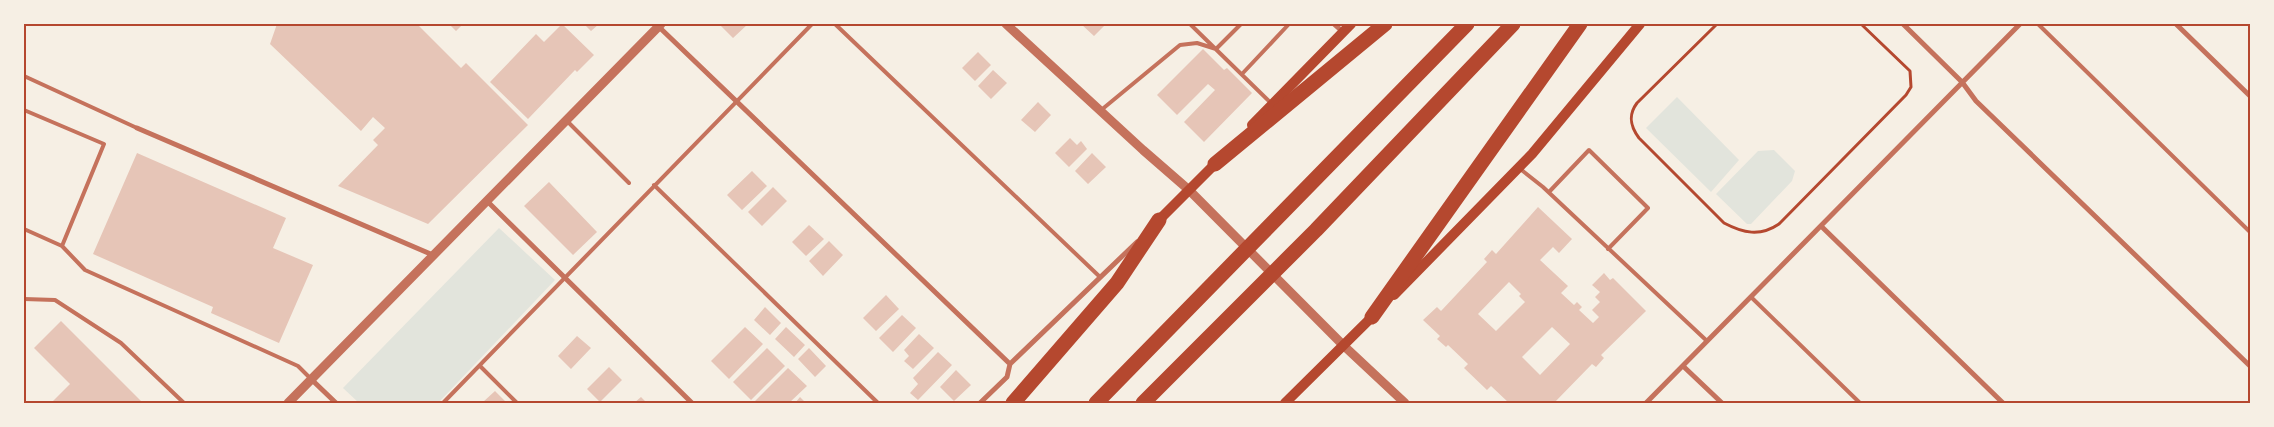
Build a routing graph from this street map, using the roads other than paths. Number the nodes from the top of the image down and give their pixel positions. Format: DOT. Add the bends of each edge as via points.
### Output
graph roads {
  1 [pos="812,24"];
  2 [pos="835,24"];
  3 [pos="1006,24"];
  4 [pos="1190,24"];
  5 [pos="1241,24"];
  6 [pos="1289,24"];
  7 [pos="1334,24"];
  8 [pos="1351,24"];
  9 [pos="1385,24"];
  10 [pos="1467,24"];
  11 [pos="1513,24"];
  12 [pos="1580,24"];
  13 [pos="1640,24"];
  14 [pos="1903,24"];
  15 [pos="2020,24"];
  16 [pos="2038,24"];
  17 [pos="2176,24"];
  18 [pos="660,25"];
  19 [pos="1343,32"];
  20 [pos="1216,49"];
  21 [pos="1242,74"];
  22 [pos="24,76"];
  23 [pos="1962,82"];
  24 [pos="2250,96"];
  25 [pos="737,101"];
  26 [pos="1273,104"];
  27 [pos="24,110"];
  28 [pos="1100,111"];
  29 [pos="566,120"];
  30 [pos="137,128"];
  31 [pos="1215,164"];
  32 [pos="1519,168"];
  33 [pos="629,183"];
  34 [pos="654,185"];
  35 [pos="1189,190"];
  36 [pos="1548,192"];
  37 [pos="487,200"];
  38 [pos="1159,220"];
  39 [pos="1821,226"];
  40 [pos="24,229"];
  41 [pos="2250,232"];
  42 [pos="62,246"];
  43 [pos="1608,249"];
  44 [pos="433,255"];
  45 [pos="1100,277"];
  46 [pos="564,278"];
  47 [pos="1751,297"];
  48 [pos="24,299"];
  49 [pos="1372,317"];
  50 [pos="1707,341"];
  51 [pos="1343,345"];
  52 [pos="1010,364"];
  53 [pos="480,366"];
  54 [pos="1683,366"];
  55 [pos="2250,366"];
  56 [pos="311,380"];
  57 [pos="184,403"];
  58 [pos="288,403"];
  59 [pos="336,403"];
  60 [pos="443,403"];
  61 [pos="518,403"];
  62 [pos="692,403"];
  63 [pos="878,403"];
  64 [pos="980,403"];
  65 [pos="1013,403"];
  66 [pos="1096,403"];
  67 [pos="1143,403"];
  68 [pos="1285,403"];
  69 [pos="1405,403"];
  70 [pos="1646,403"];
  71 [pos="1722,403"];
  72 [pos="1860,403"];
  73 [pos="2003,403"];
  1 -- 25 [label="lane"];
  2 -- 45 [label="lane"];
  3 -- 28 [label="street"];
  4 -- 20 [label="lane"];
  5 -- 20 [label="lane"];
  6 -- 21 [label="lane"];
  7 -- 19 [label="street"];
  8 -- 19 [label="main road"];
  9 -- 31 [label="highway"];
  10 -- 66 [label="highway"];
  11 -- 67 [label="highway" via="1316,230"];
  12 -- 49 [label="highway"];
  13 -- 32 [label="main road"];
  14 -- 23 [label="street"];
  15 -- 23 [label="street"];
  16 -- 41 [label="lane"];
  17 -- 24 [label="street"];
  18 -- 25 [label="street"];
  18 -- 29 [label="street"];
  19 -- 26 [label="main road"];
  20 -- 21 [label="lane"];
  20 -- 28 [label="lane" via="1197,43 1180,45"];
  21 -- 26 [label="lane"];
  22 -- 30 [label="lane"];
  23 -- 39 [label="street"];
  23 -- 55 [label="street" via="1976,101"];
  25 -- 34 [label="lane"];
  25 -- 52 [label="street"];
  26 -- 31 [label="main road"];
  27 -- 42 [label="lane" via="104,144"];
  28 -- 35 [label="street"];
  29 -- 33 [label="lane"];
  29 -- 37 [label="street"];
  30 -- 44 [label="street"];
  31 -- 35 [label="main road"];
  32 -- 36 [label="lane"];
  32 -- 49 [label="main road"];
  34 -- 46 [label="lane"];
  34 -- 63 [label="lane"];
  35 -- 38 [label="main road"];
  35 -- 51 [label="street"];
  36 -- 43 [label="lane"];
  36 -- 43 [label="lane" via="1589,150 1648,208"];
  37 -- 44 [label="street"];
  37 -- 46 [label="street"];
  38 -- 45 [label="street"];
  38 -- 65 [label="highway" via="1118,282"];
  39 -- 47 [label="street"];
  39 -- 73 [label="street"];
  40 -- 42 [label="lane"];
  42 -- 56 [label="lane" via="85,270 298,366"];
  43 -- 50 [label="lane"];
  44 -- 56 [label="street"];
  45 -- 52 [label="street"];
  46 -- 53 [label="lane"];
  46 -- 62 [label="street"];
  47 -- 50 [label="street"];
  47 -- 72 [label="lane"];
  48 -- 57 [label="lane" via="55,300 121,342"];
  49 -- 51 [label="main road"];
  50 -- 54 [label="street"];
  51 -- 68 [label="main road"];
  51 -- 69 [label="street"];
  52 -- 64 [label="street" via="1007,377"];
  53 -- 60 [label="lane"];
  53 -- 61 [label="lane"];
  54 -- 70 [label="street"];
  54 -- 71 [label="street"];
  56 -- 58 [label="street"];
  56 -- 59 [label="street"];
}
